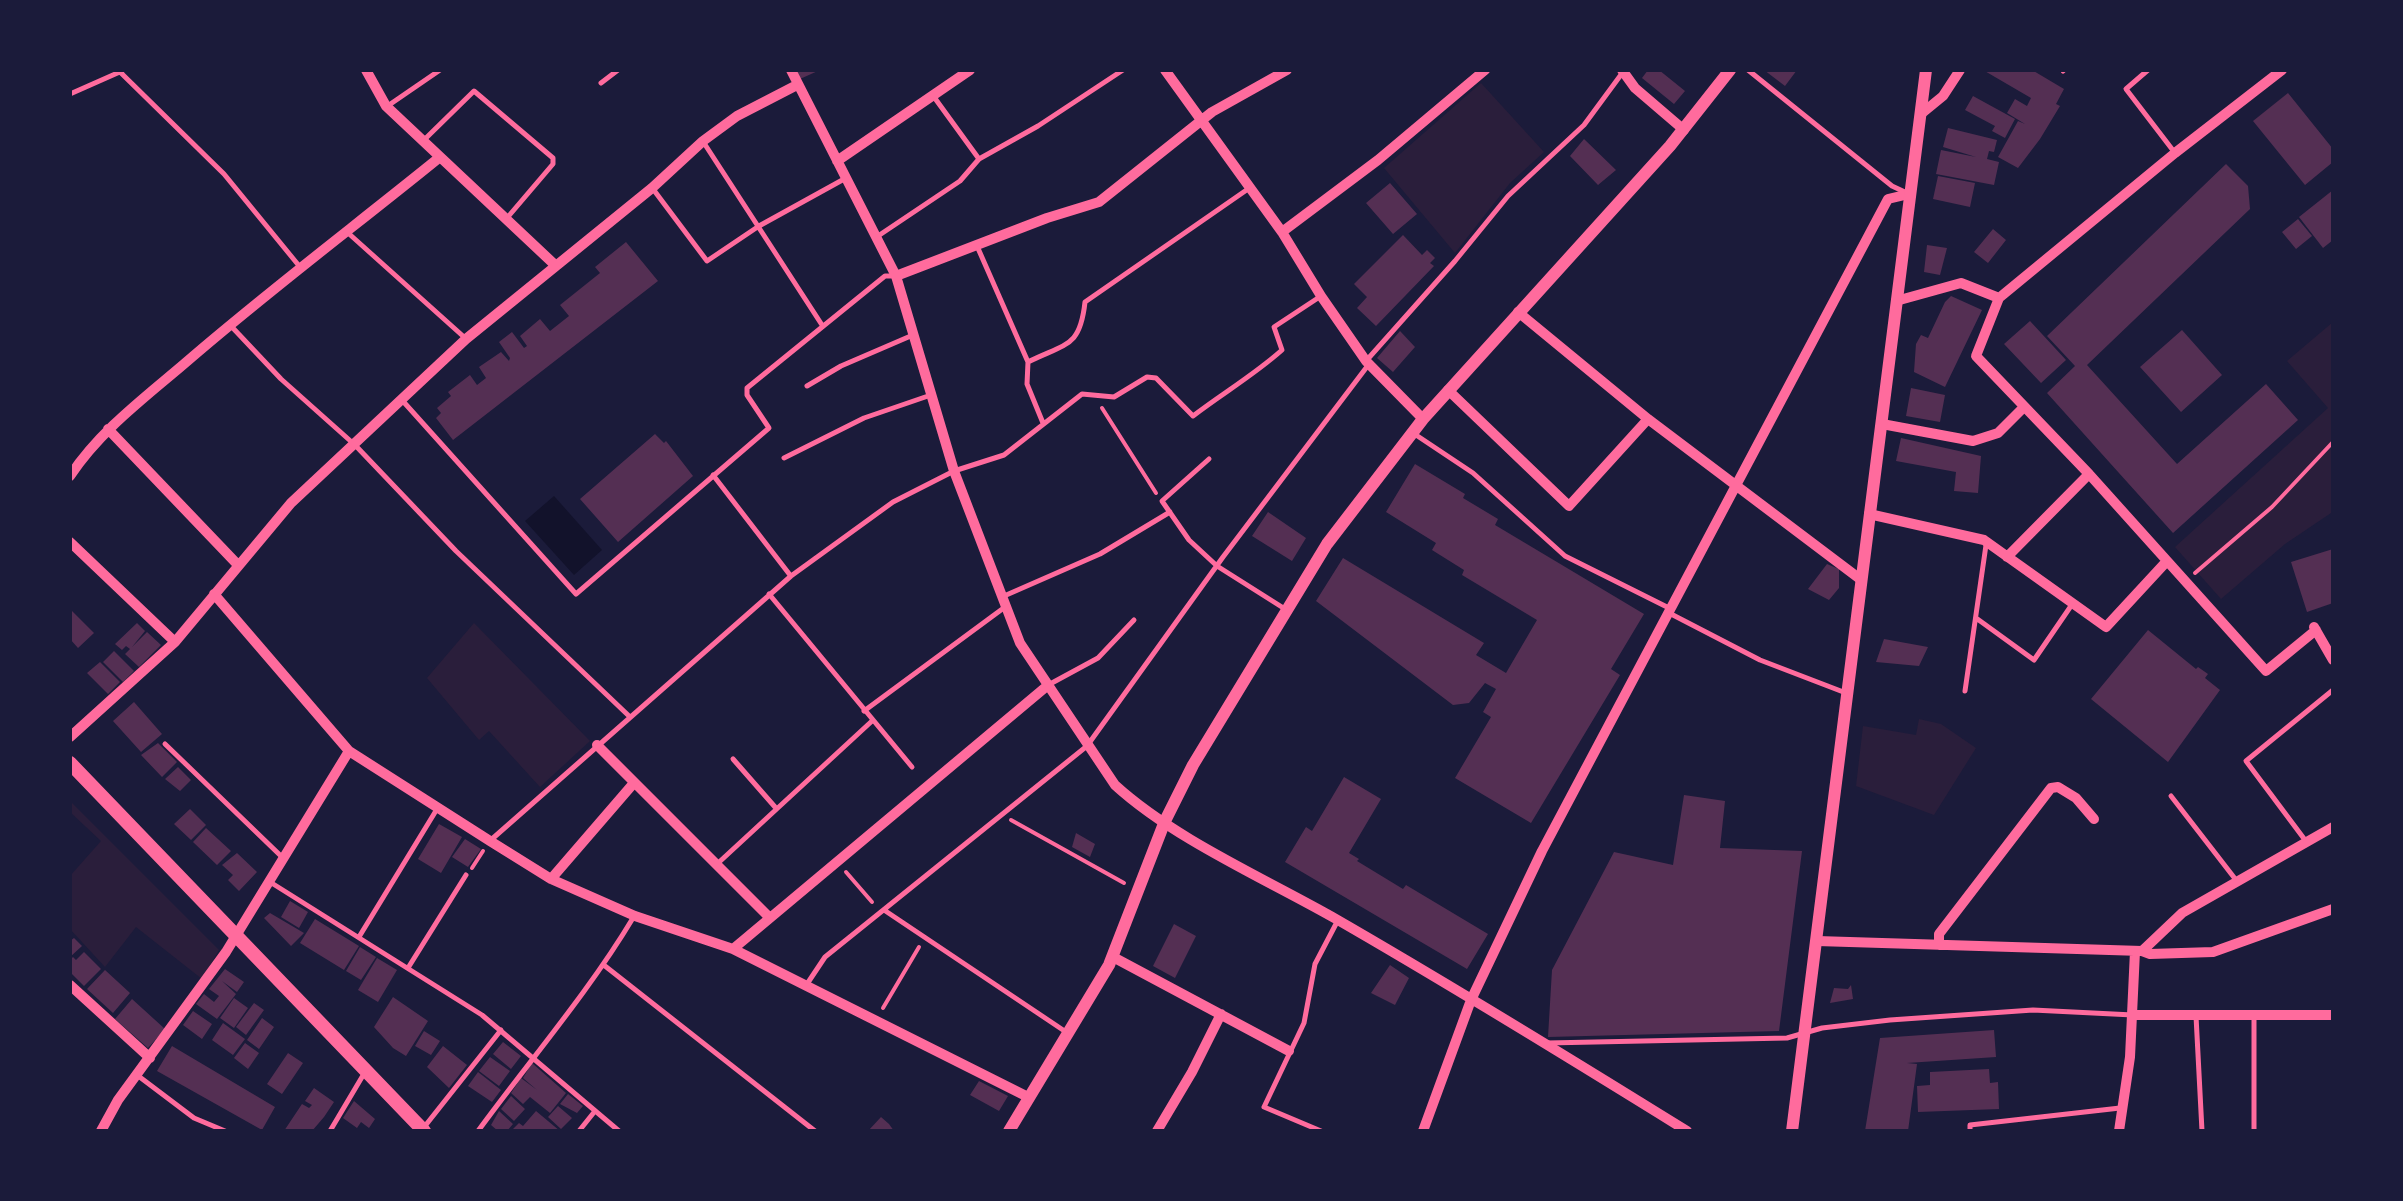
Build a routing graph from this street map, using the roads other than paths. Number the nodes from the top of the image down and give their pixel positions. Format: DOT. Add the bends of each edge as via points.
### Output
graph roads {
  1 [pos="366,70"];
  2 [pos="440,70"];
  3 [pos="618,70"];
  4 [pos="791,70"];
  5 [pos="970,70"];
  6 [pos="1122,70"];
  7 [pos="1166,70"];
  8 [pos="1287,70"];
  9 [pos="1485,70"];
  10 [pos="1623,70"];
  11 [pos="1730,70"];
  12 [pos="1748,70"];
  13 [pos="1926,70"];
  14 [pos="1960,70"];
  15 [pos="2148,70"];
  16 [pos="2282,70"];
  17 [pos="120,71"];
  18 [pos="601,83"];
  19 [pos="796,85"];
  20 [pos="70,94"];
  21 [pos="934,96"];
  22 [pos="386,106"];
  23 [pos="1921,114"];
  24 [pos="1201,122"];
  25 [pos="1684,130"];
  26 [pos="423,141"];
  27 [pos="704,141"];
  28 [pos="2175,153"];
  29 [pos="440,157"];
  30 [pos="979,160"];
  31 [pos="837,161"];
  32 [pos="846,178"];
  33 [pos="652,188"];
  34 [pos="1250,188"];
  35 [pos="1909,194"];
  36 [pos="508,218"];
  37 [pos="759,226"];
  38 [pos="348,232"];
  39 [pos="1282,232"];
  40 [pos="875,238"];
  41 [pos="977,246"];
  42 [pos="555,265"];
  43 [pos="302,269"];
  44 [pos="896,276"];
  45 [pos="1320,296"];
  46 [pos="1999,298"];
  47 [pos="1896,302"];
  48 [pos="1518,312"];
  49 [pos="230,324"];
  50 [pos="822,325"];
  51 [pos="913,335"];
  52 [pos="466,338"];
  53 [pos="1028,362"];
  54 [pos="1368,362"];
  55 [pos="807,386"];
  56 [pos="1448,390"];
  57 [pos="931,394"];
  58 [pos="401,399"];
  59 [pos="2024,407"];
  60 [pos="1423,418"];
  61 [pos="1648,419"];
  62 [pos="1043,423"];
  63 [pos="1882,424"];
  64 [pos="108,429"];
  65 [pos="1412,432"];
  66 [pos="355,446"];
  67 [pos="784,458"];
  68 [pos="1209,460"];
  69 [pos="954,471"];
  70 [pos="2089,474"];
  71 [pos="713,475"];
  72 [pos="70,476"];
  73 [pos="1736,486"];
  74 [pos="1170,512"];
  75 [pos="1869,514"];
  76 [pos="70,542"];
  77 [pos="1986,542"];
  78 [pos="2007,557"];
  79 [pos="2167,561"];
  80 [pos="238,565"];
  81 [pos="1217,566"];
  82 [pos="790,576"];
  83 [pos="1860,579"];
  84 [pos="214,594"];
  85 [pos="769,594"];
  86 [pos="1003,602"];
  87 [pos="2073,603"];
  88 [pos="1287,610"];
  89 [pos="1668,610"];
  90 [pos="1976,618"];
  91 [pos="1134,620"];
  92 [pos="175,642"];
  93 [pos="2333,660"];
  94 [pos="1047,686"];
  95 [pos="2333,690"];
  96 [pos="1966,691"];
  97 [pos="1846,693"];
  98 [pos="864,711"];
  99 [pos="629,716"];
  100 [pos="872,721"];
  101 [pos="70,737"];
  102 [pos="166,744"];
  103 [pos="598,745"];
  104 [pos="1087,746"];
  105 [pos="350,752"];
  106 [pos="733,759"];
  107 [pos="70,763"];
  108 [pos="912,766"];
  109 [pos="633,784"];
  110 [pos="2171,796"];
  111 [pos="776,807"];
  112 [pos="438,809"];
  113 [pos="2094,819"];
  114 [pos="1165,821"];
  115 [pos="2333,827"];
  116 [pos="490,841"];
  117 [pos="2306,842"];
  118 [pos="284,859"];
  119 [pos="716,865"];
  120 [pos="466,876"];
  121 [pos="551,879"];
  122 [pos="270,882"];
  123 [pos="2238,882"];
  124 [pos="2333,909"];
  125 [pos="882,912"];
  126 [pos="635,916"];
  127 [pos="769,917"];
  128 [pos="1338,920"];
  129 [pos="238,934"];
  130 [pos="359,938"];
  131 [pos="1817,941"];
  132 [pos="1939,945"];
  133 [pos="733,949"];
  134 [pos="2139,951"];
  135 [pos="1113,957"];
  136 [pos="605,966"];
  137 [pos="408,968"];
  138 [pos="70,985"];
  139 [pos="806,986"];
  140 [pos="1471,1000"];
  141 [pos="2254,1013"];
  142 [pos="1221,1014"];
  143 [pos="2196,1014"];
  144 [pos="2333,1014"];
  145 [pos="2133,1015"];
  146 [pos="501,1030"];
  147 [pos="1068,1033"];
  148 [pos="1806,1034"];
  149 [pos="1544,1043"];
  150 [pos="1289,1051"];
  151 [pos="533,1056"];
  152 [pos="150,1058"];
  153 [pos="366,1070"];
  154 [pos="137,1074"];
  155 [pos="1028,1097"];
  156 [pos="2122,1107"];
  157 [pos="596,1111"];
  158 [pos="422,1130"];
  159 [pos="102,1131"];
  160 [pos="226,1131"];
  161 [pos="330,1131"];
  162 [pos="478,1131"];
  163 [pos="580,1131"];
  164 [pos="619,1131"];
  165 [pos="814,1131"];
  166 [pos="1009,1131"];
  167 [pos="1157,1131"];
  168 [pos="1321,1131"];
  169 [pos="1422,1131"];
  170 [pos="1688,1131"];
  171 [pos="1792,1131"];
  172 [pos="1970,1131"];
  173 [pos="2119,1131"];
  174 [pos="2202,1131"];
  175 [pos="2254,1131"];
  1 -- 22 [label="street"];
  2 -- 22 [label="lane"];
  3 -- 18 [label="lane"];
  4 -- 19 [label="street"];
  5 -- 21 [label="street"];
  6 -- 30 [label="lane"];
  7 -- 24 [label="street"];
  8 -- 24 [label="street"];
  9 -- 39 [label="street"];
  10 -- 25 [label="street"];
  10 -- 54 [label="lane" via="1584,125 1508,196"];
  11 -- 25 [label="street"];
  12 -- 35 [label="lane"];
  13 -- 23 [label="street"];
  14 -- 23 [label="street"];
  15 -- 28 [label="lane" via="2126,89"];
  16 -- 28 [label="street"];
  17 -- 20 [label="lane"];
  17 -- 43 [label="lane" via="224,174"];
  19 -- 27 [label="street"];
  19 -- 31 [label="street"];
  21 -- 30 [label="lane"];
  21 -- 31 [label="street"];
  22 -- 26 [label="street"];
  23 -- 35 [label="street"];
  24 -- 34 [label="street"];
  24 -- 41 [label="street" via="1099,202"];
  25 -- 48 [label="street"];
  26 -- 29 [label="street"];
  26 -- 36 [label="lane" via="474,91 553,158"];
  27 -- 33 [label="street"];
  27 -- 37 [label="lane"];
  28 -- 46 [label="street"];
  29 -- 36 [label="street"];
  29 -- 38 [label="street"];
  30 -- 40 [label="lane"];
  31 -- 32 [label="street"];
  32 -- 37 [label="lane"];
  32 -- 40 [label="street"];
  33 -- 37 [label="lane" via="707,261"];
  33 -- 42 [label="street"];
  34 -- 39 [label="street"];
  34 -- 53 [label="lane" via="1085,302 1076,338"];
  35 -- 47 [label="street"];
  35 -- 73 [label="street" via="1888,199"];
  36 -- 42 [label="street"];
  37 -- 50 [label="lane"];
  38 -- 43 [label="street"];
  38 -- 52 [label="lane"];
  39 -- 45 [label="street"];
  40 -- 44 [label="street"];
  41 -- 44 [label="street"];
  41 -- 53 [label="lane"];
  42 -- 52 [label="street"];
  43 -- 49 [label="street"];
  44 -- 50 [label="lane" via="884,276"];
  44 -- 51 [label="street"];
  45 -- 54 [label="street"];
  45 -- 62 [label="lane" via="1274,326 1282,350 1192,416 1156,378 1147,377 1114,397 1082,394"];
  46 -- 47 [label="street" via="1962,282"];
  46 -- 59 [label="street" via="1976,356"];
  47 -- 63 [label="street"];
  48 -- 56 [label="street"];
  48 -- 61 [label="street"];
  49 -- 64 [label="street"];
  49 -- 66 [label="lane"];
  50 -- 71 [label="lane" via="747,388 769,428"];
  51 -- 55 [label="lane"];
  51 -- 57 [label="street"];
  52 -- 58 [label="street"];
  53 -- 62 [label="lane" via="1027,384"];
  54 -- 60 [label="street"];
  54 -- 81 [label="lane"];
  56 -- 60 [label="street"];
  56 -- 61 [label="street" via="1569,506"];
  57 -- 67 [label="lane"];
  57 -- 69 [label="street"];
  58 -- 66 [label="street"];
  58 -- 71 [label="lane" via="576,594"];
  59 -- 63 [label="street" via="1998,433 1973,441"];
  59 -- 70 [label="street"];
  60 -- 65 [label="street"];
  61 -- 73 [label="street"];
  62 -- 69 [label="lane" via="1004,455"];
  63 -- 75 [label="street"];
  64 -- 72 [label="street"];
  64 -- 80 [label="street"];
  65 -- 88 [label="street"];
  65 -- 89 [label="lane" via="1473,473 1564,556"];
  66 -- 80 [label="street"];
  66 -- 99 [label="lane"];
  68 -- 74 [label="lane" via="1162,501"];
  69 -- 82 [label="lane" via="893,502"];
  69 -- 86 [label="street"];
  70 -- 78 [label="street"];
  70 -- 79 [label="street"];
  71 -- 82 [label="lane"];
  73 -- 83 [label="street"];
  73 -- 89 [label="street"];
  74 -- 81 [label="lane"];
  74 -- 86 [label="lane"];
  75 -- 77 [label="street"];
  75 -- 83 [label="street"];
  76 -- 92 [label="street"];
  77 -- 78 [label="street"];
  77 -- 90 [label="lane"];
  78 -- 87 [label="street"];
  79 -- 87 [label="street" via="2106,626"];
  79 -- 93 [label="street" via="2266,671 2314,628"];
  80 -- 84 [label="street"];
  81 -- 88 [label="lane"];
  81 -- 104 [label="lane"];
  82 -- 85 [label="lane"];
  83 -- 97 [label="street"];
  84 -- 92 [label="street"];
  84 -- 105 [label="street"];
  85 -- 98 [label="lane"];
  85 -- 99 [label="lane"];
  86 -- 94 [label="street"];
  86 -- 98 [label="lane"];
  87 -- 90 [label="lane" via="2034,660"];
  88 -- 114 [label="street"];
  89 -- 97 [label="lane" via="1760,660"];
  89 -- 140 [label="street"];
  90 -- 96 [label="lane"];
  91 -- 94 [label="lane" via="1098,658"];
  92 -- 101 [label="street"];
  94 -- 104 [label="street"];
  94 -- 127 [label="street"];
  95 -- 117 [label="lane" via="2246,760"];
  97 -- 131 [label="street"];
  98 -- 100 [label="lane"];
  99 -- 103 [label="lane"];
  100 -- 108 [label="lane"];
  100 -- 111 [label="lane"];
  102 -- 118 [label="lane"];
  103 -- 109 [label="street"];
  103 -- 116 [label="lane"];
  104 -- 114 [label="street" via="1115,785"];
  104 -- 125 [label="lane"];
  105 -- 112 [label="street"];
  105 -- 118 [label="street"];
  106 -- 111 [label="lane"];
  107 -- 129 [label="main road"];
  109 -- 119 [label="street"];
  109 -- 121 [label="street"];
  110 -- 123 [label="lane"];
  111 -- 119 [label="lane"];
  112 -- 116 [label="street"];
  112 -- 130 [label="lane"];
  113 -- 132 [label="street" via="2076,798 2052,788 1939,934"];
  114 -- 128 [label="street"];
  114 -- 135 [label="street"];
  115 -- 117 [label="street"];
  116 -- 121 [label="street"];
  117 -- 123 [label="street"];
  118 -- 122 [label="street"];
  119 -- 127 [label="street"];
  120 -- 137 [label="lane"];
  121 -- 126 [label="street"];
  122 -- 129 [label="street"];
  122 -- 130 [label="lane"];
  123 -- 134 [label="street" via="2182,913"];
  124 -- 134 [label="street" via="2213,952"];
  125 -- 139 [label="lane" via="825,958"];
  125 -- 147 [label="lane"];
  126 -- 133 [label="street"];
  126 -- 136 [label="lane"];
  127 -- 133 [label="street"];
  128 -- 140 [label="street"];
  128 -- 150 [label="lane" via="1315,964 1304,1023"];
  129 -- 152 [label="street"];
  129 -- 153 [label="main road"];
  130 -- 137 [label="lane"];
  131 -- 132 [label="street"];
  131 -- 148 [label="street"];
  132 -- 134 [label="street"];
  133 -- 139 [label="street"];
  134 -- 145 [label="street"];
  135 -- 142 [label="street"];
  135 -- 147 [label="street"];
  136 -- 151 [label="lane"];
  136 -- 165 [label="lane"];
  137 -- 146 [label="lane"];
  138 -- 152 [label="street"];
  139 -- 155 [label="street"];
  140 -- 149 [label="street"];
  140 -- 169 [label="street"];
  141 -- 143 [label="street"];
  141 -- 144 [label="street"];
  141 -- 175 [label="lane"];
  142 -- 150 [label="street"];
  142 -- 167 [label="street"];
  143 -- 145 [label="street"];
  143 -- 174 [label="lane"];
  145 -- 148 [label="lane" via="2033,1010 1890,1020"];
  145 -- 156 [label="street"];
  146 -- 151 [label="lane"];
  146 -- 158 [label="lane"];
  147 -- 155 [label="street"];
  148 -- 149 [label="lane"];
  148 -- 171 [label="street"];
  149 -- 170 [label="street"];
  150 -- 168 [label="lane" via="1264,1107"];
  151 -- 157 [label="lane"];
  151 -- 162 [label="lane"];
  152 -- 154 [label="street"];
  153 -- 158 [label="main road"];
  153 -- 161 [label="lane"];
  154 -- 159 [label="street"];
  154 -- 160 [label="lane" via="194,1118"];
  155 -- 166 [label="street"];
  156 -- 172 [label="lane" via="1970,1125"];
  156 -- 173 [label="street"];
  157 -- 163 [label="lane"];
  157 -- 164 [label="lane"];
}
